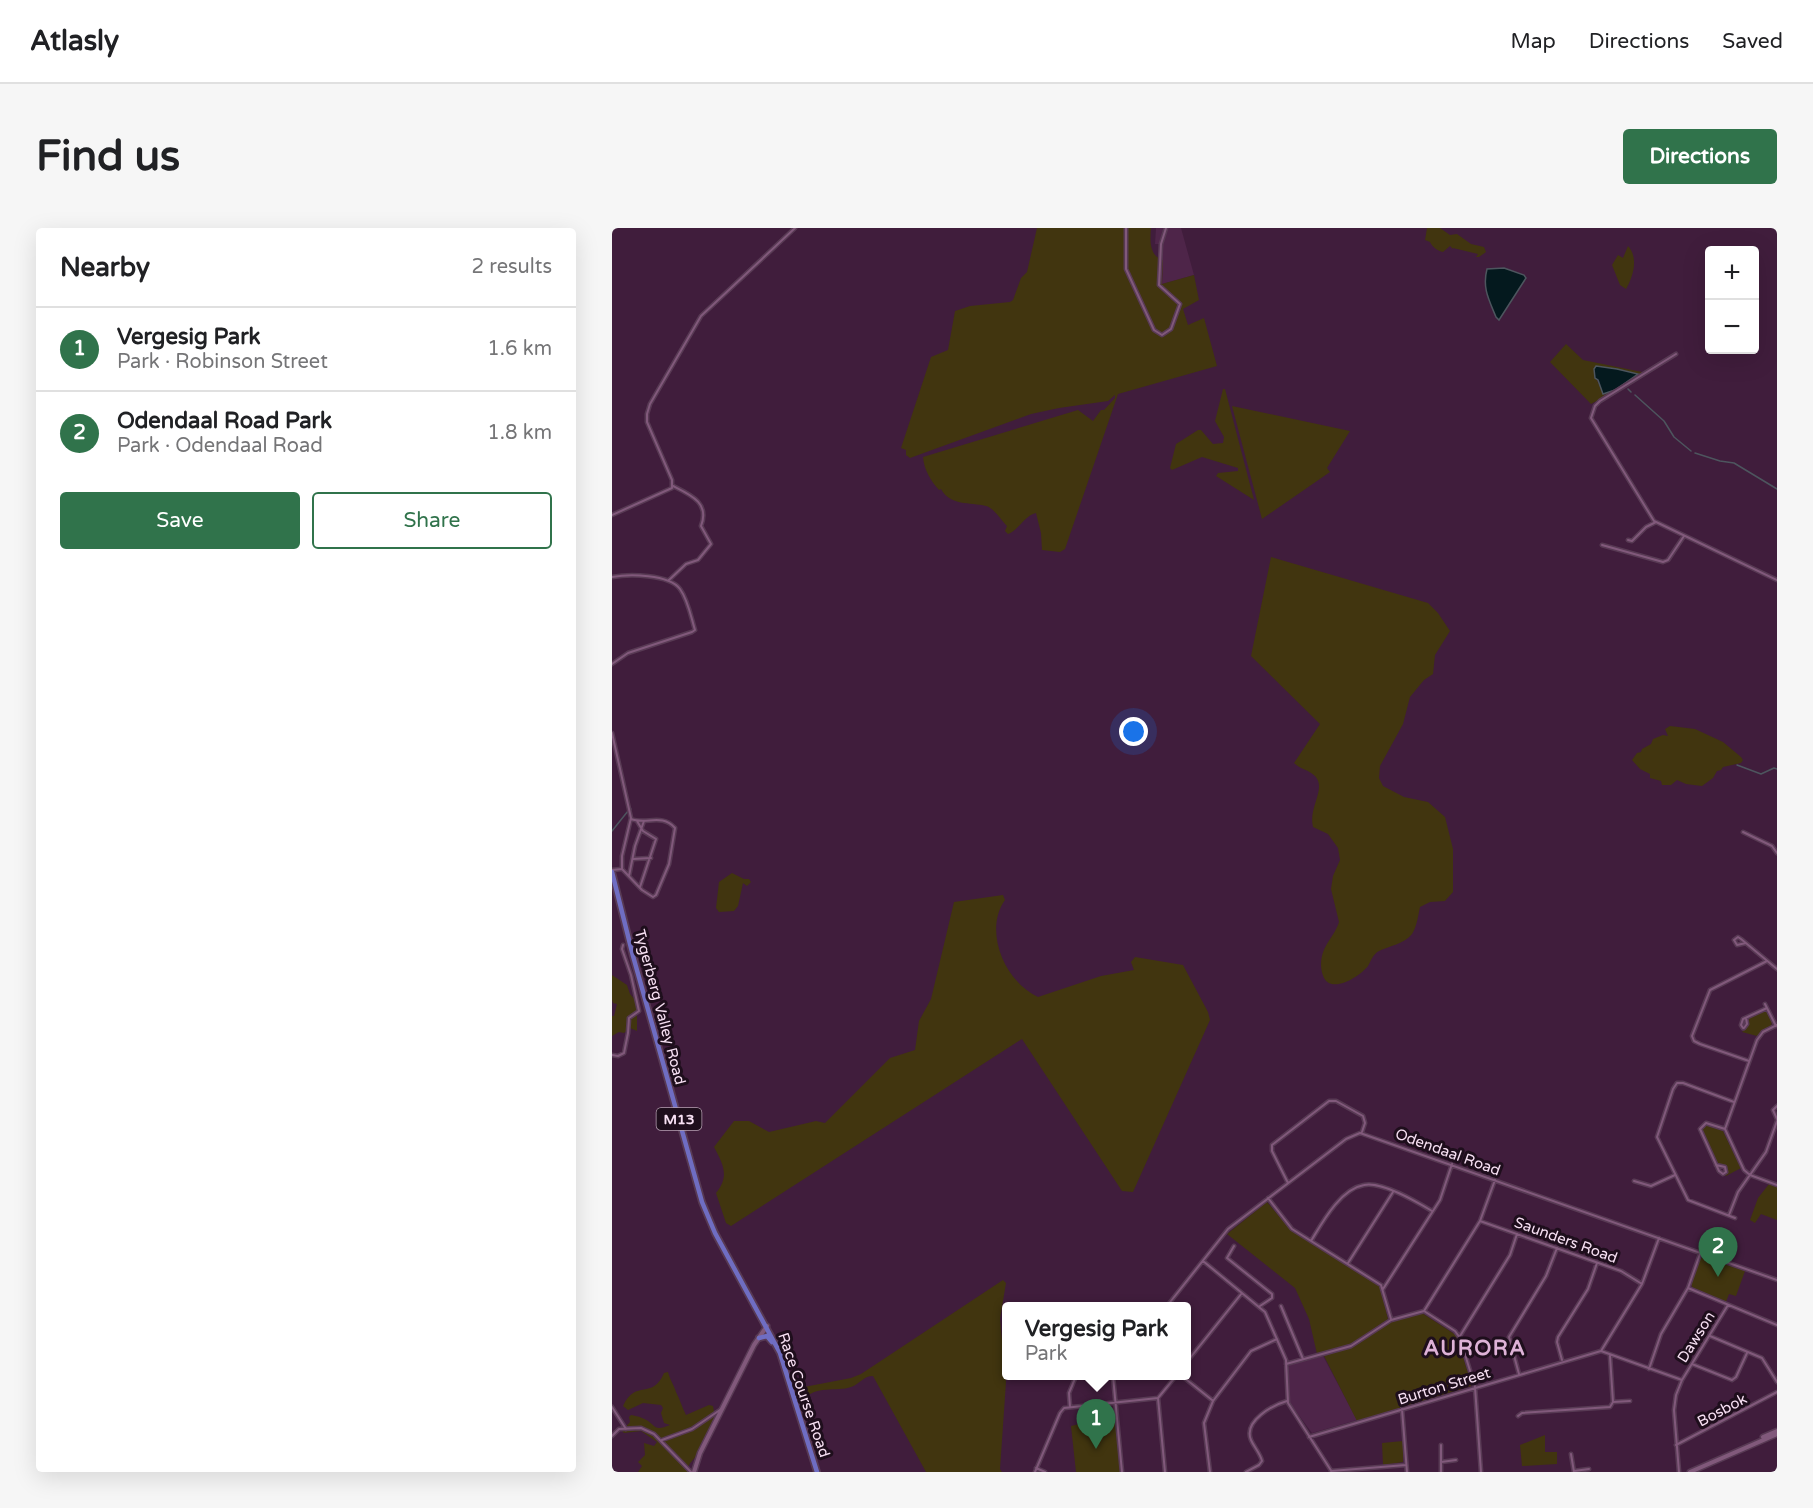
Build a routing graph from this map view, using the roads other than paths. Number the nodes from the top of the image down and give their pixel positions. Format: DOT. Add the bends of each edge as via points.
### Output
graph roads {
  1 [pos="795,228"];
  2 [pos="1126,228"];
  3 [pos="1166,228"];
  4 [pos="1676,354"];
  5 [pos="673,486"];
  6 [pos="612,515"];
  7 [pos="1656,522"];
  8 [pos="1684,536"];
  9 [pos="1628,540"];
  10 [pos="1602,545"];
  11 [pos="612,577"];
  12 [pos="1777,579"];
  13 [pos="669,580"];
  14 [pos="613,662"];
  15 [pos="612,733"];
  16 [pos="631,819"];
  17 [pos="637,821"];
  18 [pos="644,821"];
  19 [pos="641,829"];
  20 [pos="1743,832"];
  21 [pos="1777,853"];
  22 [pos="633,858"];
  23 [pos="651,858"];
  24 [pos="622,869"];
  25 [pos="612,871"];
  26 [pos="629,877"];
  27 [pos="640,888"];
  28 [pos="1746,943"];
  29 [pos="623,945"];
  30 [pos="1767,961"];
  31 [pos="1777,969"];
  32 [pos="1765,1004"];
  33 [pos="1767,1008"];
  34 [pos="1746,1018"];
  35 [pos="1776,1025"];
  36 [pos="612,1055"];
  37 [pos="1749,1061"];
  38 [pos="1734,1102"];
  39 [pos="1777,1106"];
  40 [pos="1777,1120"];
  41 [pos="1725,1130"];
  42 [pos="1362,1133"];
  43 [pos="1452,1164"];
  44 [pos="1716,1165"];
  45 [pos="1675,1175"];
  46 [pos="1750,1175"];
  47 [pos="1495,1180"];
  48 [pos="1634,1181"];
  49 [pos="1288,1183"];
  50 [pos="1777,1185"];
  51 [pos="1393,1192"];
  52 [pos="1268,1198"];
  53 [pos="1432,1211"];
  54 [pos="1729,1215"];
  55 [pos="1735,1218"];
  56 [pos="1480,1221"];
  57 [pos="1517,1234"];
  58 [pos="1659,1238"];
  59 [pos="1311,1241"];
  60 [pos="1234,1246"];
  61 [pos="1557,1248"];
  62 [pos="1700,1254"];
  63 [pos="1203,1261"];
  64 [pos="1598,1263"];
  65 [pos="1348,1264"];
  66 [pos="1777,1281"];
  67 [pos="1642,1284"];
  68 [pos="1688,1288"];
  69 [pos="1383,1289"];
  70 [pos="1242,1293"];
  71 [pos="1170,1302"];
  72 [pos="1728,1305"];
  73 [pos="1259,1306"];
  74 [pos="1281,1306"];
  75 [pos="1424,1311"];
  76 [pos="1391,1320"];
  77 [pos="1777,1325"];
  78 [pos="767,1326"];
  79 [pos="1459,1336"];
  80 [pos="1710,1336"];
  81 [pos="759,1338"];
  82 [pos="1277,1339"];
  83 [pos="778,1348"];
  84 [pos="1601,1351"];
  85 [pos="1748,1352"];
  86 [pos="1610,1356"];
  87 [pos="1191,1357"];
  88 [pos="1304,1359"];
  89 [pos="1563,1361"];
  90 [pos="1286,1364"];
  91 [pos="1692,1364"];
  92 [pos="1649,1369"];
  93 [pos="1519,1374"];
  94 [pos="1074,1380"];
  95 [pos="1113,1380"];
  96 [pos="1173,1380"];
  97 [pos="1187,1380"];
  98 [pos="1682,1380"];
  99 [pos="1777,1382"];
  100 [pos="1475,1388"];
  101 [pos="1777,1392"];
  102 [pos="1158,1398"];
  103 [pos="1213,1401"];
  104 [pos="1287,1401"];
  105 [pos="1630,1401"];
  106 [pos="1114,1402"];
  107 [pos="1613,1402"];
  108 [pos="612,1407"];
  109 [pos="1070,1407"];
  110 [pos="723,1408"];
  111 [pos="1402,1409"];
  112 [pos="1518,1416"];
  113 [pos="626,1429"];
  114 [pos="1777,1433"];
  115 [pos="612,1436"];
  116 [pos="1309,1437"];
  117 [pos="662,1440"];
  118 [pos="1441,1445"];
  119 [pos="1676,1445"];
  120 [pos="1571,1454"];
  121 [pos="1456,1460"];
  122 [pos="1441,1462"];
  123 [pos="1406,1465"];
  124 [pos="1590,1469"];
  125 [pos="1036,1470"];
  126 [pos="692,1472"];
  127 [pos="817,1472"];
  128 [pos="1045,1472"];
  129 [pos="1122,1472"];
  130 [pos="1165,1472"];
  131 [pos="1210,1472"];
  132 [pos="1246,1472"];
  133 [pos="1332,1472"];
  134 [pos="1407,1472"];
  135 [pos="1442,1472"];
  136 [pos="1481,1472"];
  137 [pos="1574,1472"];
  138 [pos="1679,1472"];
  139 [pos="1690,1472"];
  1 -- 5 [label="street" via="701,316 650,404 648,422"];
  2 -- 3 [label="street" via="1128,274 1154,330 1162,335 1171,329 1180,304 1159,285 1161,244"];
  4 -- 7 [label="street" via="1600,401 1591,418"];
  5 -- 6 [label="street"];
  5 -- 13 [label="street" via="692,495 700,505 704,516 701,526 711,544 698,560 687,563"];
  7 -- 8 [label="street"];
  7 -- 9 [label="street" via="1632,541"];
  8 -- 10 [label="street" via="1663,562"];
  8 -- 12 [label="street"];
  11 -- 13 [label="street" via="648,575"];
  13 -- 14 [label="street" via="681,590 694,631 628,653"];
  15 -- 16 [label="street"];
  16 -- 17 [label="street"];
  16 -- 24 [label="street" via="623,846"];
  17 -- 18 [label="street"];
  17 -- 19 [label="street"];
  18 -- 19 [label="street"];
  18 -- 27 [label="street" via="662,820 675,830 669,864 656,895 651,897"];
  19 -- 22 [label="street"];
  19 -- 23 [label="street" via="656,838"];
  20 -- 21 [label="street" via="1772,846"];
  22 -- 23 [label="street"];
  22 -- 26 [label="street"];
  23 -- 27 [label="street"];
  24 -- 25 [label="street"];
  24 -- 26 [label="street"];
  25 -- 78 [label="main road, Tygerberg Valley Road / M13" via="699,1192 715,1233"];
  26 -- 27 [label="street"];
  28 -- 30 [label="street"];
  29 -- 36 [label="street" via="639,1011 629,1018 624,1053"];
  30 -- 31 [label="street"];
  30 -- 37 [label="street" via="1710,990 1692,1036 1696,1042"];
  32 -- 33 [label="street"];
  33 -- 34 [label="street"];
  33 -- 35 [label="street"];
  35 -- 37 [label="street" via="1760,1035"];
  37 -- 38 [label="street"];
  38 -- 41 [label="street"];
  38 -- 45 [label="street" via="1683,1083 1675,1085 1657,1134"];
  39 -- 40 [label="street" via="1773,1110"];
  40 -- 46 [label="street" via="1766,1152"];
  41 -- 44 [label="street" via="1708,1123 1700,1129"];
  41 -- 46 [label="street" via="1741,1167"];
  42 -- 43 [label="street, Odendaal Road"];
  42 -- 49 [label="street" via="1346,1139"];
  42 -- 49 [label="street" via="1363,1116 1329,1101 1272,1145"];
  43 -- 47 [label="street, Odendaal Road"];
  43 -- 53 [label="street"];
  45 -- 48 [label="street" via="1651,1186"];
  45 -- 54 [label="street" via="1689,1201"];
  46 -- 50 [label="street"];
  46 -- 54 [label="street"];
  47 -- 56 [label="street"];
  47 -- 58 [label="street, Odendaal Road"];
  49 -- 52 [label="street"];
  51 -- 53 [label="street"];
  51 -- 59 [label="street" via="1372,1185 1356,1188 1332,1207"];
  51 -- 65 [label="street"];
  52 -- 59 [label="street" via="1292,1229"];
  52 -- 63 [label="street" via="1228,1229"];
  53 -- 69 [label="street"];
  54 -- 55 [label="street"];
  56 -- 57 [label="street, Saunders Road"];
  56 -- 75 [label="street"];
  57 -- 61 [label="street, Saunders Road"];
  57 -- 79 [label="street" via="1510,1255"];
  58 -- 62 [label="street, Odendaal Road"];
  58 -- 67 [label="street"];
  59 -- 65 [label="street"];
  60 -- 73 [label="street" via="1227,1258 1272,1294"];
  61 -- 64 [label="street, Saunders Road"];
  61 -- 93 [label="street" via="1546,1276 1509,1337"];
  62 -- 66 [label="street, Odendaal Road"];
  62 -- 68 [label="street"];
  63 -- 70 [label="street"];
  63 -- 71 [label="street"];
  64 -- 67 [label="street, Saunders Road"];
  64 -- 89 [label="street" via="1588,1289 1558,1337"];
  65 -- 69 [label="street"];
  67 -- 84 [label="street"];
  68 -- 72 [label="street"];
  68 -- 92 [label="street" via="1661,1334"];
  69 -- 76 [label="street"];
  70 -- 73 [label="street"];
  70 -- 87 [label="street"];
  72 -- 77 [label="street"];
  72 -- 80 [label="street, Dawson"];
  73 -- 82 [label="street"];
  74 -- 88 [label="street"];
  75 -- 76 [label="street"];
  75 -- 79 [label="street"];
  76 -- 88 [label="street" via="1354,1345"];
  78 -- 81 [label="main road"];
  78 -- 83 [label="main road, Race Course Road / M13"];
  79 -- 100 [label="street"];
  80 -- 85 [label="street"];
  80 -- 91 [label="street, Dawson"];
  81 -- 83 [label="main road" via="768,1337"];
  81 -- 110 [label="main road"];
  82 -- 90 [label="street"];
  82 -- 103 [label="street" via="1251,1351"];
  83 -- 127 [label="main road, Race Course Road / M13"];
  84 -- 86 [label="street"];
  84 -- 89 [label="street, Burton Street"];
  85 -- 91 [label="street" via="1733,1379"];
  85 -- 99 [label="street" via="1765,1360"];
  86 -- 92 [label="street"];
  86 -- 107 [label="street"];
  88 -- 90 [label="street"];
  89 -- 93 [label="street, Burton Street"];
  90 -- 104 [label="street"];
  91 -- 98 [label="street, Dawson"];
  92 -- 98 [label="street"];
  93 -- 100 [label="street, Burton Street"];
  94 -- 109 [label="street" via="1069,1393"];
  95 -- 106 [label="street"];
  96 -- 102 [label="street"];
  97 -- 103 [label="street"];
  98 -- 119 [label="street, Dawson" via="1674,1400"];
  100 -- 111 [label="street, Burton Street"];
  100 -- 136 [label="street"];
  101 -- 119 [label="street, Bosbok"];
  102 -- 106 [label="street"];
  102 -- 130 [label="street"];
  103 -- 131 [label="street" via="1204,1427"];
  104 -- 116 [label="street"];
  104 -- 132 [label="street" via="1263,1413 1251,1427 1251,1439 1262,1461"];
  105 -- 107 [label="street"];
  106 -- 109 [label="street"];
  106 -- 129 [label="street"];
  107 -- 112 [label="street" via="1611,1406"];
  108 -- 113 [label="street"];
  109 -- 125 [label="street" via="1061,1411"];
  110 -- 117 [label="street" via="692,1429"];
  110 -- 126 [label="main road"];
  111 -- 116 [label="street, Burton Street"];
  111 -- 123 [label="street"];
  113 -- 115 [label="street"];
  113 -- 117 [label="street" via="644,1429"];
  114 -- 139 [label="main road"];
  116 -- 133 [label="street"];
  117 -- 126 [label="street"];
  118 -- 122 [label="street"];
  119 -- 138 [label="street, Dawson"];
  120 -- 137 [label="street"];
  121 -- 122 [label="street"];
  122 -- 135 [label="street"];
  123 -- 133 [label="street"];
  123 -- 134 [label="street"];
  124 -- 137 [label="street"];
  125 -- 128 [label="street"];
}
